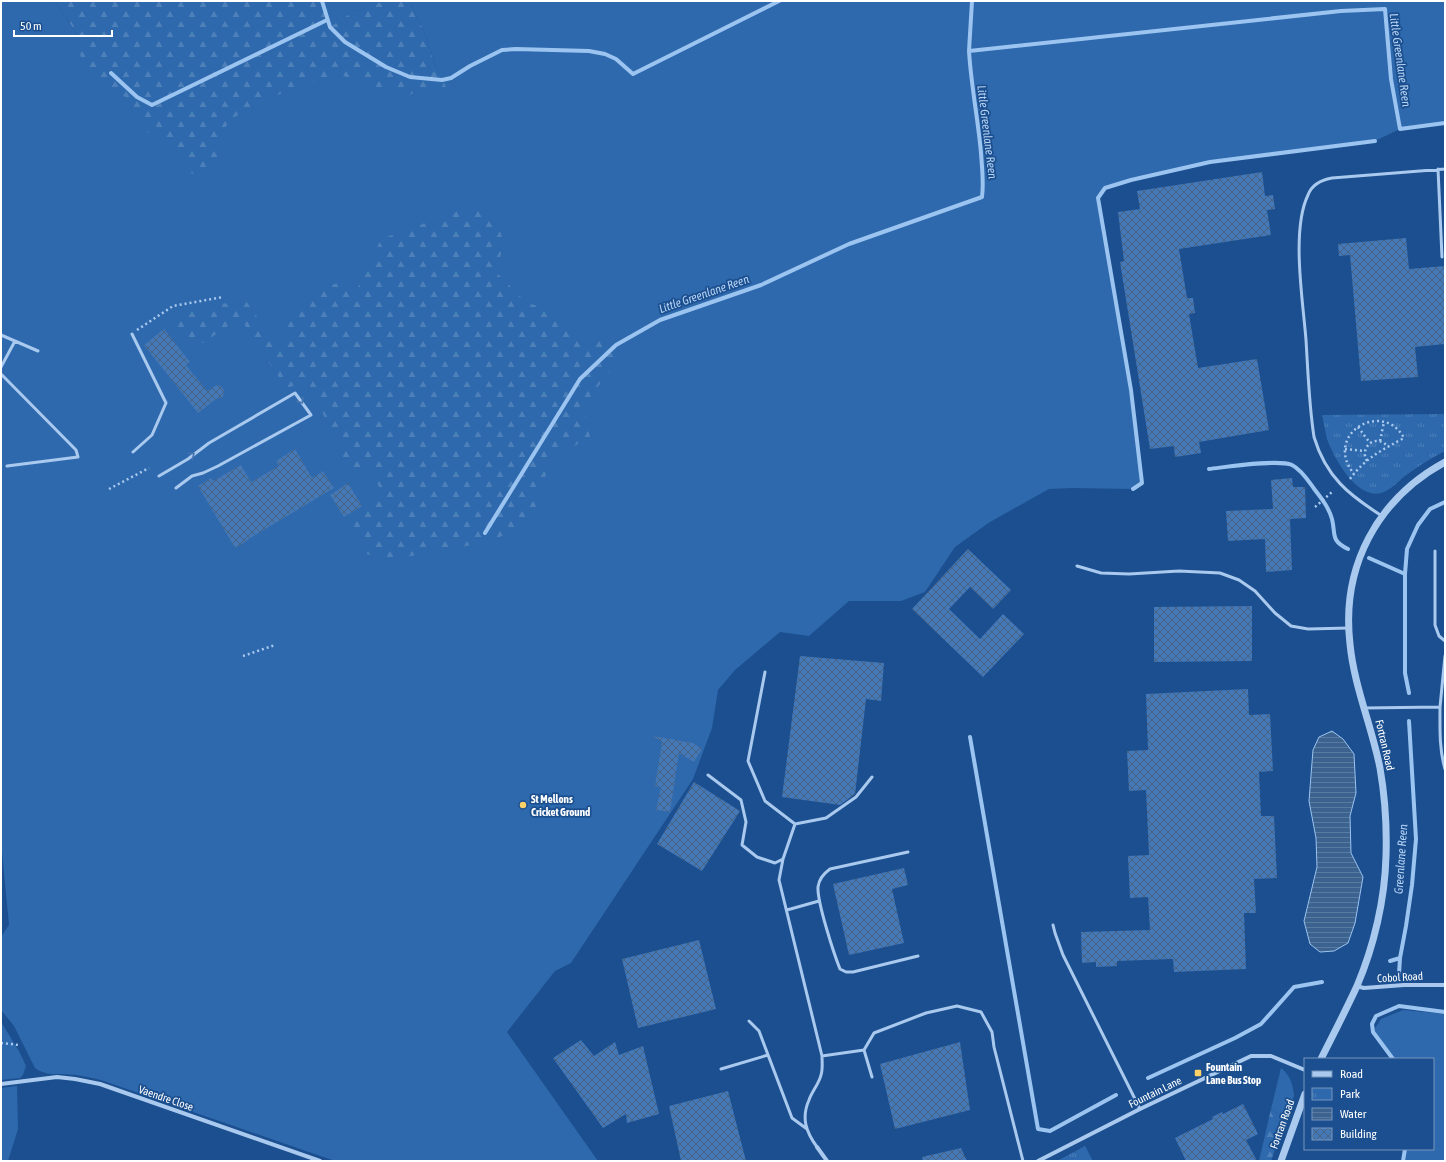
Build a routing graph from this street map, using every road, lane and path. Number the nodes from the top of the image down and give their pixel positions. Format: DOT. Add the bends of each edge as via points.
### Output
graph roads {
  1 [pos="1438,169"];
  2 [pos="1445,169"];
  3 [pos="1442,257"];
  4 [pos="223,297"];
  5 [pos="132,334"];
  6 [pos="1,335"];
  7 [pos="15,341"];
  8 [pos="38,351"];
  9 [pos="1,367"];
  10 [pos="1,374"];
  11 [pos="1384,422"];
  12 [pos="1358,427"];
  13 [pos="1380,441"];
  14 [pos="1370,443"];
  15 [pos="1388,446"];
  16 [pos="1345,449"];
  17 [pos="1365,451"];
  18 [pos="134,452"];
  19 [pos="1367,460"];
  20 [pos="1445,462"];
  21 [pos="7,466"];
  22 [pos="149,468"];
  23 [pos="1354,474"];
  24 [pos="159,476"];
  25 [pos="1350,479"];
  26 [pos="176,488"];
  27 [pos="109,489"];
  28 [pos="1332,492"];
  29 [pos="1315,507"];
  30 [pos="1382,516"];
  31 [pos="1435,551"];
  32 [pos="1077,566"];
  33 [pos="1349,628"];
  34 [pos="1445,641"];
  35 [pos="275,645"];
  36 [pos="243,656"];
  37 [pos="1445,656"];
  38 [pos="765,672"];
  39 [pos="1440,707"];
  40 [pos="1364,708"];
  41 [pos="1445,769"];
  42 [pos="708,776"];
  43 [pos="872,777"];
  44 [pos="795,824"];
  45 [pos="908,852"];
  46 [pos="783,859"];
  47 [pos="819,901"];
  48 [pos="787,910"];
  49 [pos="1053,925"];
  50 [pos="918,956"];
  51 [pos="1445,985"];
  52 [pos="1356,986"];
  53 [pos="749,1021"];
  54 [pos="1,1043"];
  55 [pos="19,1045"];
  56 [pos="864,1050"];
  57 [pos="768,1055"];
  58 [pos="822,1056"];
  59 [pos="1321,1058"];
  60 [pos="721,1069"];
  61 [pos="1304,1070"];
  62 [pos="872,1077"];
  63 [pos="1,1084"];
  64 [pos="1304,1097"];
  65 [pos="1140,1109"];
  66 [pos="807,1129"];
  67 [pos="817,1147"];
  68 [pos="320,1161"];
  69 [pos="827,1161"];
  70 [pos="1023,1161"];
  71 [pos="1038,1161"];
  72 [pos="1281,1161"];
  1 -- 2 [label="lane"];
  1 -- 3 [label="lane"];
  1 -- 30 [label="lane" via="1322,180 1314,185 1308,194 1302,219 1300,269 1314,437 1318,451 1338,482 1356,499"];
  4 -- 5 [label="path" via="173,306"];
  5 -- 18 [label="lane" via="166,403 152,435"];
  6 -- 7 [label="lane"];
  7 -- 8 [label="lane"];
  7 -- 9 [label="lane"];
  10 -- 21 [label="lane" via="76,450 78,458"];
  11 -- 12 [label="path" via="1369,422"];
  11 -- 13 [label="path"];
  11 -- 15 [label="path" via="1397,429 1404,438"];
  12 -- 14 [label="path"];
  12 -- 16 [label="path" via="1353,431"];
  13 -- 14 [label="path"];
  13 -- 15 [label="path"];
  14 -- 17 [label="path"];
  15 -- 19 [label="path"];
  16 -- 17 [label="path"];
  16 -- 23 [label="path" via="1344,456"];
  17 -- 19 [label="path"];
  19 -- 23 [label="path"];
  20 -- 30 [label="street, Fortran Road" via="1412,484"];
  22 -- 27 [label="path"];
  23 -- 25 [label="path"];
  24 -- 26 [label="lane, one-way" via="209,443 295,393 311,415 218,466 192,476"];
  28 -- 29 [label="path"];
  30 -- 33 [label="street, Fortran Road" via="1364,546 1356,566 1351,590"];
  31 -- 34 [label="lane" via="1434,625 1439,636"];
  32 -- 33 [label="lane" via="1101,573 1220,573 1239,580 1291,626 1308,629"];
  33 -- 40 [label="street, Fortran Road" via="1350,645"];
  35 -- 36 [label="path"];
  37 -- 39 [label="lane"];
  38 -- 44 [label="lane" via="748,761 765,801"];
  39 -- 40 [label="lane"];
  39 -- 41 [label="lane" via="1442,761"];
  40 -- 52 [label="street, Fortran Road" via="1380,767 1384,796 1386,858 1374,936"];
  42 -- 46 [label="lane" via="741,800 746,822 742,845 757,857 775,862"];
  43 -- 44 [label="lane" via="856,797 826,818"];
  44 -- 46 [label="lane"];
  45 -- 47 [label="lane" via="830,869 822,876 818,887"];
  46 -- 48 [label="lane" via="779,880"];
  47 -- 48 [label="lane"];
  47 -- 50 [label="lane" via="840,969 852,972"];
  48 -- 58 [label="lane"];
  49 -- 65 [label="lane" via="1064,955"];
  51 -- 52 [label="street, Cobol Road" via="1364,988"];
  52 -- 59 [label="street, Fortran Road"];
  53 -- 57 [label="lane" via="759,1031"];
  54 -- 55 [label="path"];
  56 -- 58 [label="lane"];
  56 -- 62 [label="lane"];
  56 -- 70 [label="lane" via="874,1033 926,1013 957,1006 981,1012 992,1032"];
  57 -- 60 [label="lane"];
  57 -- 66 [label="lane" via="792,1118"];
  58 -- 66 [label="lane" via="821,1074 805,1112 804,1121"];
  61 -- 65 [label="street, Fountain Lane" via="1271,1056 1251,1056"];
  63 -- 68 [label="street, Vaendre Close" via="57,1077 100,1084"];
  64 -- 72 [label="street, Fortran Road"];
  65 -- 71 [label="street, Fountain Lane"];
  66 -- 67 [label="lane" via="808,1135"];
  67 -- 69 [label="street"];
}
